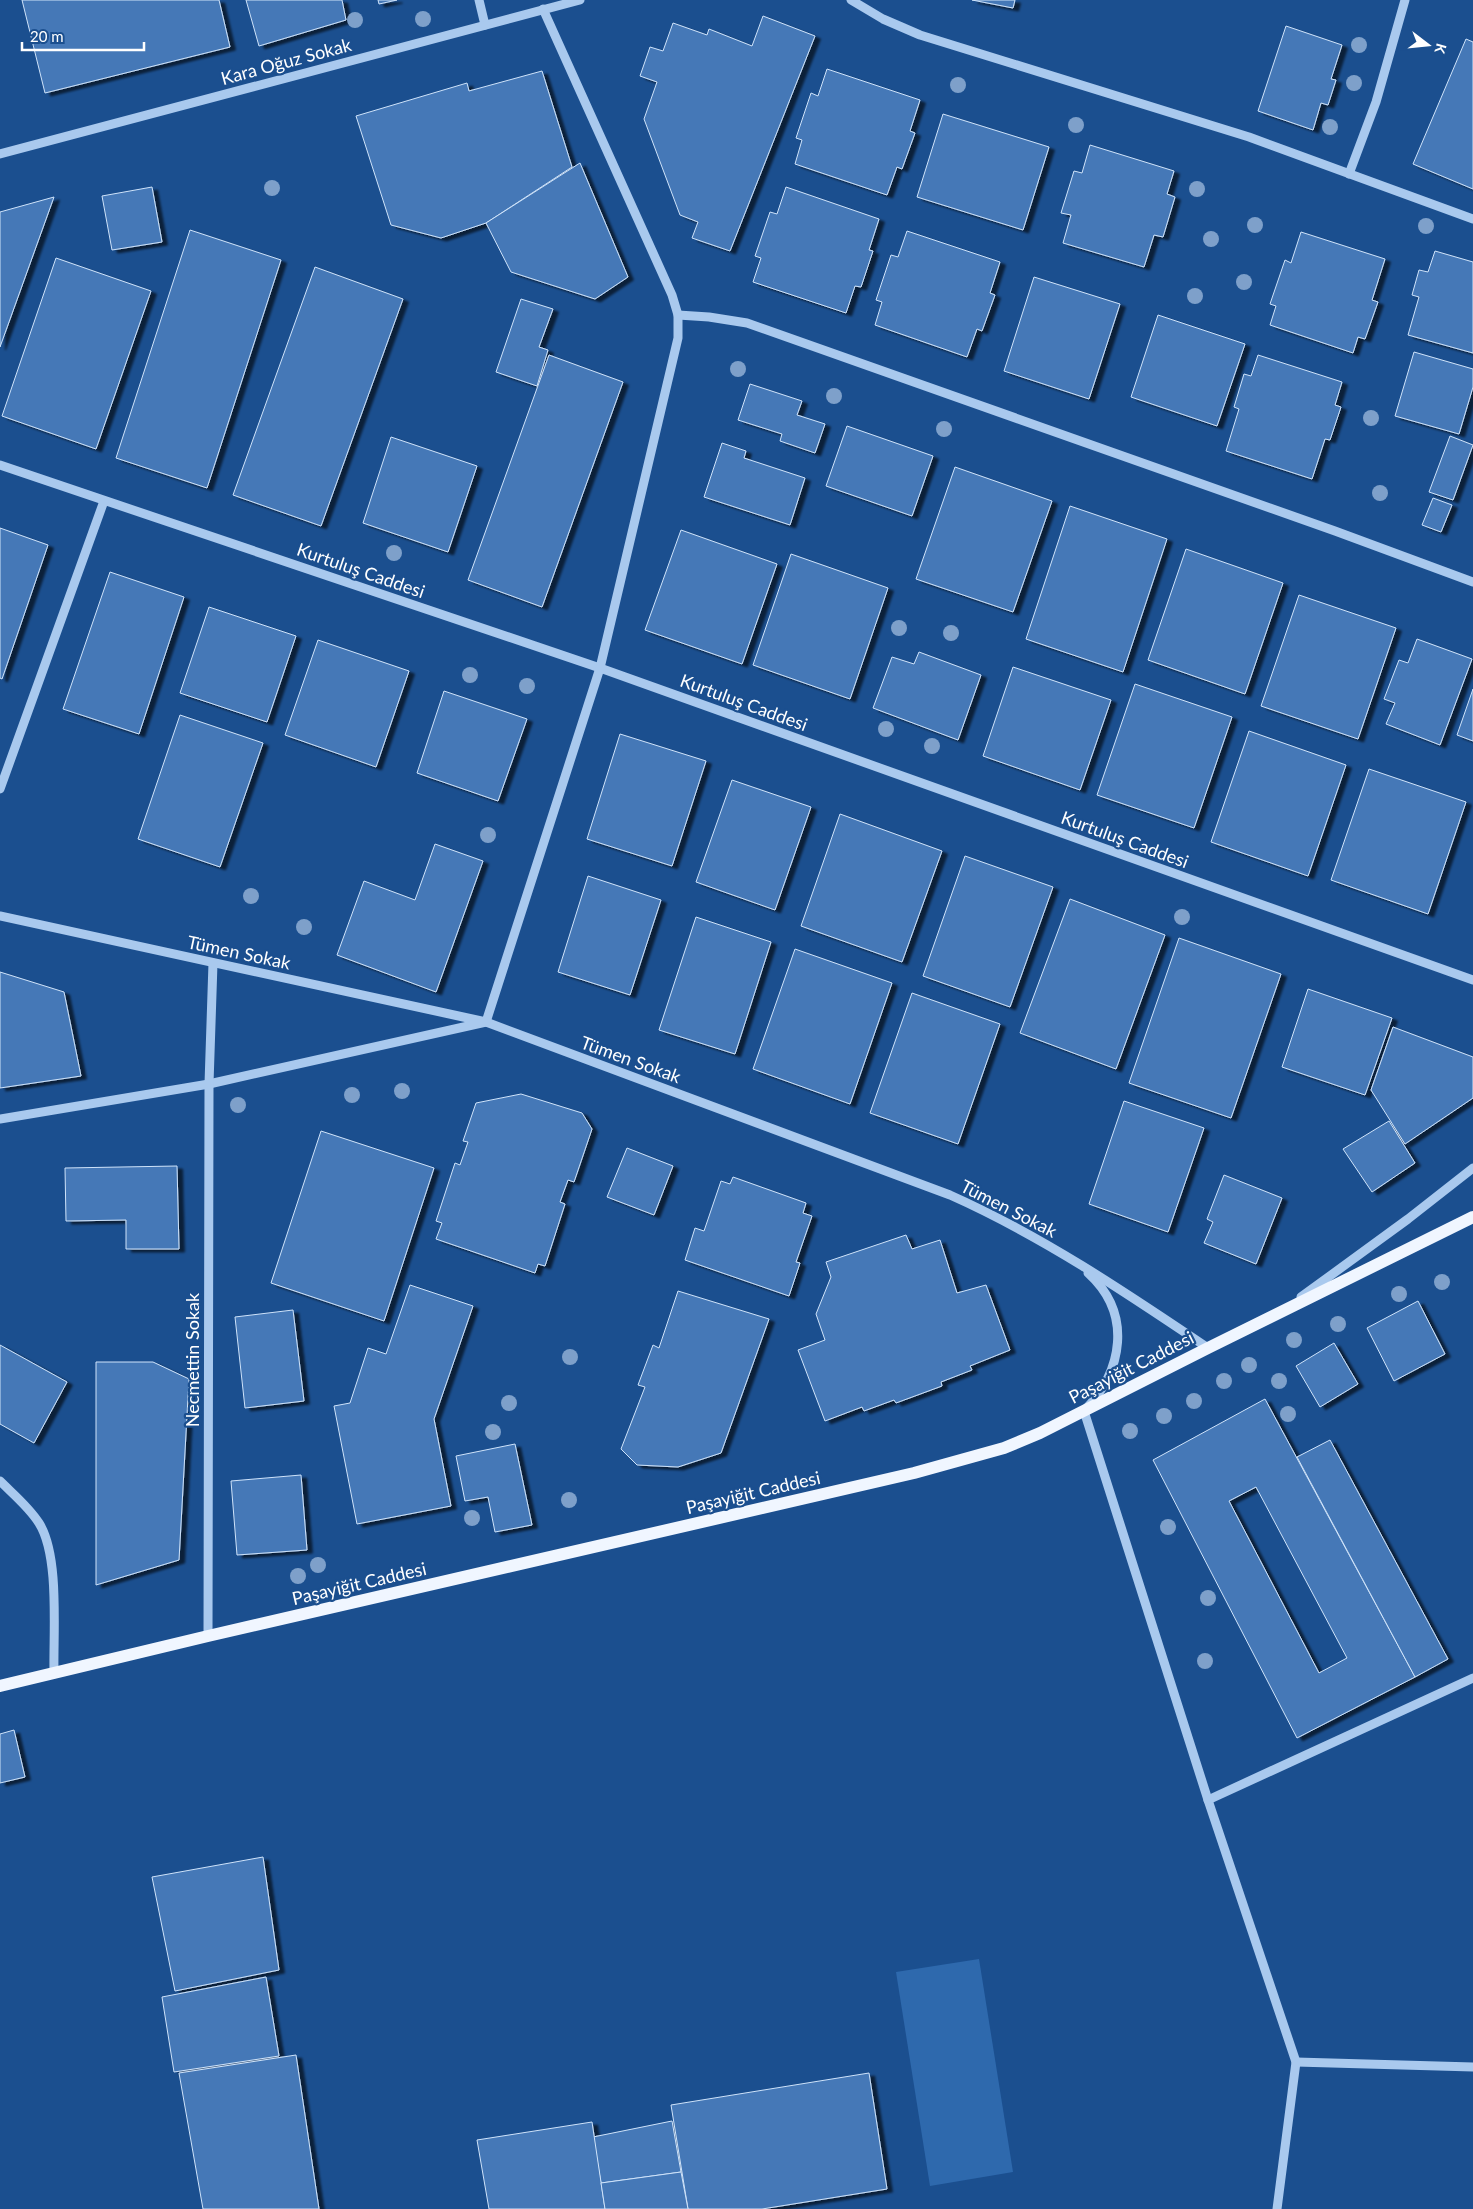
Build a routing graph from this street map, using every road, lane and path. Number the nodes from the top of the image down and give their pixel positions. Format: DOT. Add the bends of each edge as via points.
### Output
graph roads {
  1 [pos="479,0"];
  2 [pos="580,0"];
  3 [pos="851,0"];
  4 [pos="1405,0"];
  5 [pos="543,10"];
  6 [pos="485,25"];
  7 [pos="0,154"];
  8 [pos="1349,174"];
  9 [pos="1473,218"];
  10 [pos="678,315"];
  11 [pos="0,465"];
  12 [pos="104,501"];
  13 [pos="1473,582"];
  14 [pos="600,668"];
  15 [pos="0,789"];
  16 [pos="0,916"];
  17 [pos="213,962"];
  18 [pos="1473,980"];
  19 [pos="486,1022"];
  20 [pos="209,1084"];
  21 [pos="0,1119"];
  22 [pos="1473,1168"];
  23 [pos="1473,1217"];
  24 [pos="1072,1258"];
  25 [pos="1281,1312"];
  26 [pos="1208,1348"];
  27 [pos="1084,1411"];
  28 [pos="0,1481"];
  29 [pos="208,1636"];
  30 [pos="54,1674"];
  31 [pos="1473,1678"];
  32 [pos="0,1686"];
  33 [pos="1208,1800"];
  34 [pos="1296,2062"];
  35 [pos="1473,2067"];
  36 [pos="1277,2209"];
  1 -- 6 [label="street"];
  2 -- 5 [label="street, Kara Oğuz Sokak"];
  3 -- 8 [label="street" via="883,19 920,34 1248,137"];
  4 -- 8 [label="street" via="1376,102"];
  5 -- 6 [label="street, Kara Oğuz Sokak"];
  5 -- 10 [label="street" via="672,295"];
  6 -- 7 [label="street, Kara Oğuz Sokak"];
  8 -- 9 [label="street"];
  10 -- 13 [label="street" via="747,322"];
  10 -- 14 [label="street" via="678,338"];
  11 -- 12 [label="street, Kurtuluş Caddesi"];
  12 -- 14 [label="street, Kurtuluş Caddesi"];
  12 -- 15 [label="street"];
  14 -- 18 [label="street, Kurtuluş Caddesi"];
  14 -- 19 [label="street"];
  16 -- 17 [label="street, Tümen Sokak"];
  17 -- 19 [label="street, Tümen Sokak"];
  17 -- 20 [label="street, Necmettin Sokak"];
  19 -- 20 [label="street"];
  19 -- 24 [label="street, Tümen Sokak" via="950,1195"];
  20 -- 21 [label="street"];
  20 -- 29 [label="street, Necmettin Sokak"];
  22 -- 25 [label="street"];
  23 -- 25 [label="main road, Paşayiğit Caddesi"];
  24 -- 26 [label="street, Tümen Sokak"];
  24 -- 27 [label="street" via="1098,1283 1109,1300 1118,1340 1107,1383"];
  25 -- 26 [label="main road, Paşayiğit Caddesi"];
  26 -- 27 [label="main road, Paşayiğit Caddesi"];
  27 -- 29 [label="main road, Paşayiğit Caddesi" via="1004,1448 914,1473"];
  27 -- 33 [label="street"];
  28 -- 30 [label="street" via="29,1508 48,1542 52,1564"];
  29 -- 30 [label="main road, Paşayiğit Caddesi"];
  30 -- 32 [label="main road, Paşayiğit Caddesi"];
  31 -- 33 [label="street"];
  33 -- 34 [label="street"];
  34 -- 35 [label="street"];
  34 -- 36 [label="street"];
}
